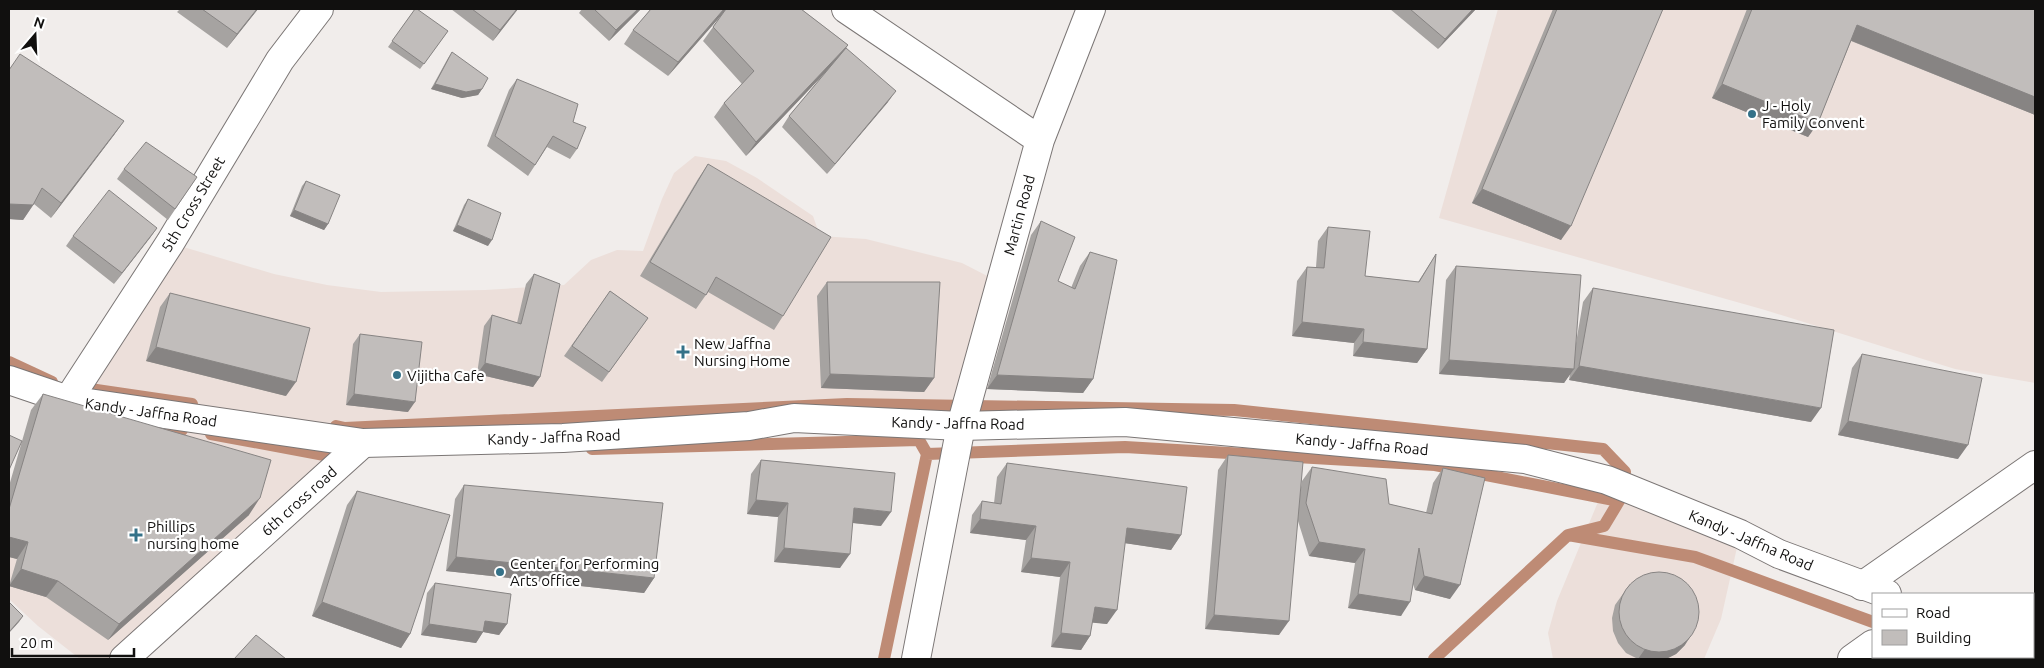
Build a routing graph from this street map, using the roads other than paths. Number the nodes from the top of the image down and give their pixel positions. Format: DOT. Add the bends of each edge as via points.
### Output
graph roads {
  1 [pos="319,9"];
  2 [pos="846,9"];
  3 [pos="1091,9"];
  4 [pos="1040,140"];
  5 [pos="9,380"];
  6 [pos="68,400"];
  7 [pos="961,426"];
  8 [pos="363,443"];
  9 [pos="2035,464"];
  10 [pos="1875,590"];
  11 [pos="1872,645"];
  12 [pos="124,659"];
  13 [pos="916,659"];
  14 [pos="1852,659"];
  1 -- 6 [label="main road, 5th Cross Street" via="280,60 170,243"];
  2 -- 4 [label="main road"];
  3 -- 4 [label="main road, Martin Road"];
  4 -- 7 [label="main road, Martin Road"];
  5 -- 6 [label="main road, Kandy - Jaffna Road"];
  6 -- 8 [label="main road, Kandy - Jaffna Road"];
  7 -- 8 [label="main road, Kandy - Jaffna Road" via="794,418 749,426 562,438"];
  7 -- 10 [label="main road, Kandy - Jaffna Road" via="1125,422 1525,459 1607,480 1740,534 1779,554"];
  7 -- 13 [label="main road, Martin Road"];
  8 -- 12 [label="main road, 6th cross road"];
  9 -- 10 [label="main road"];
  11 -- 14 [label="main road"];
}
